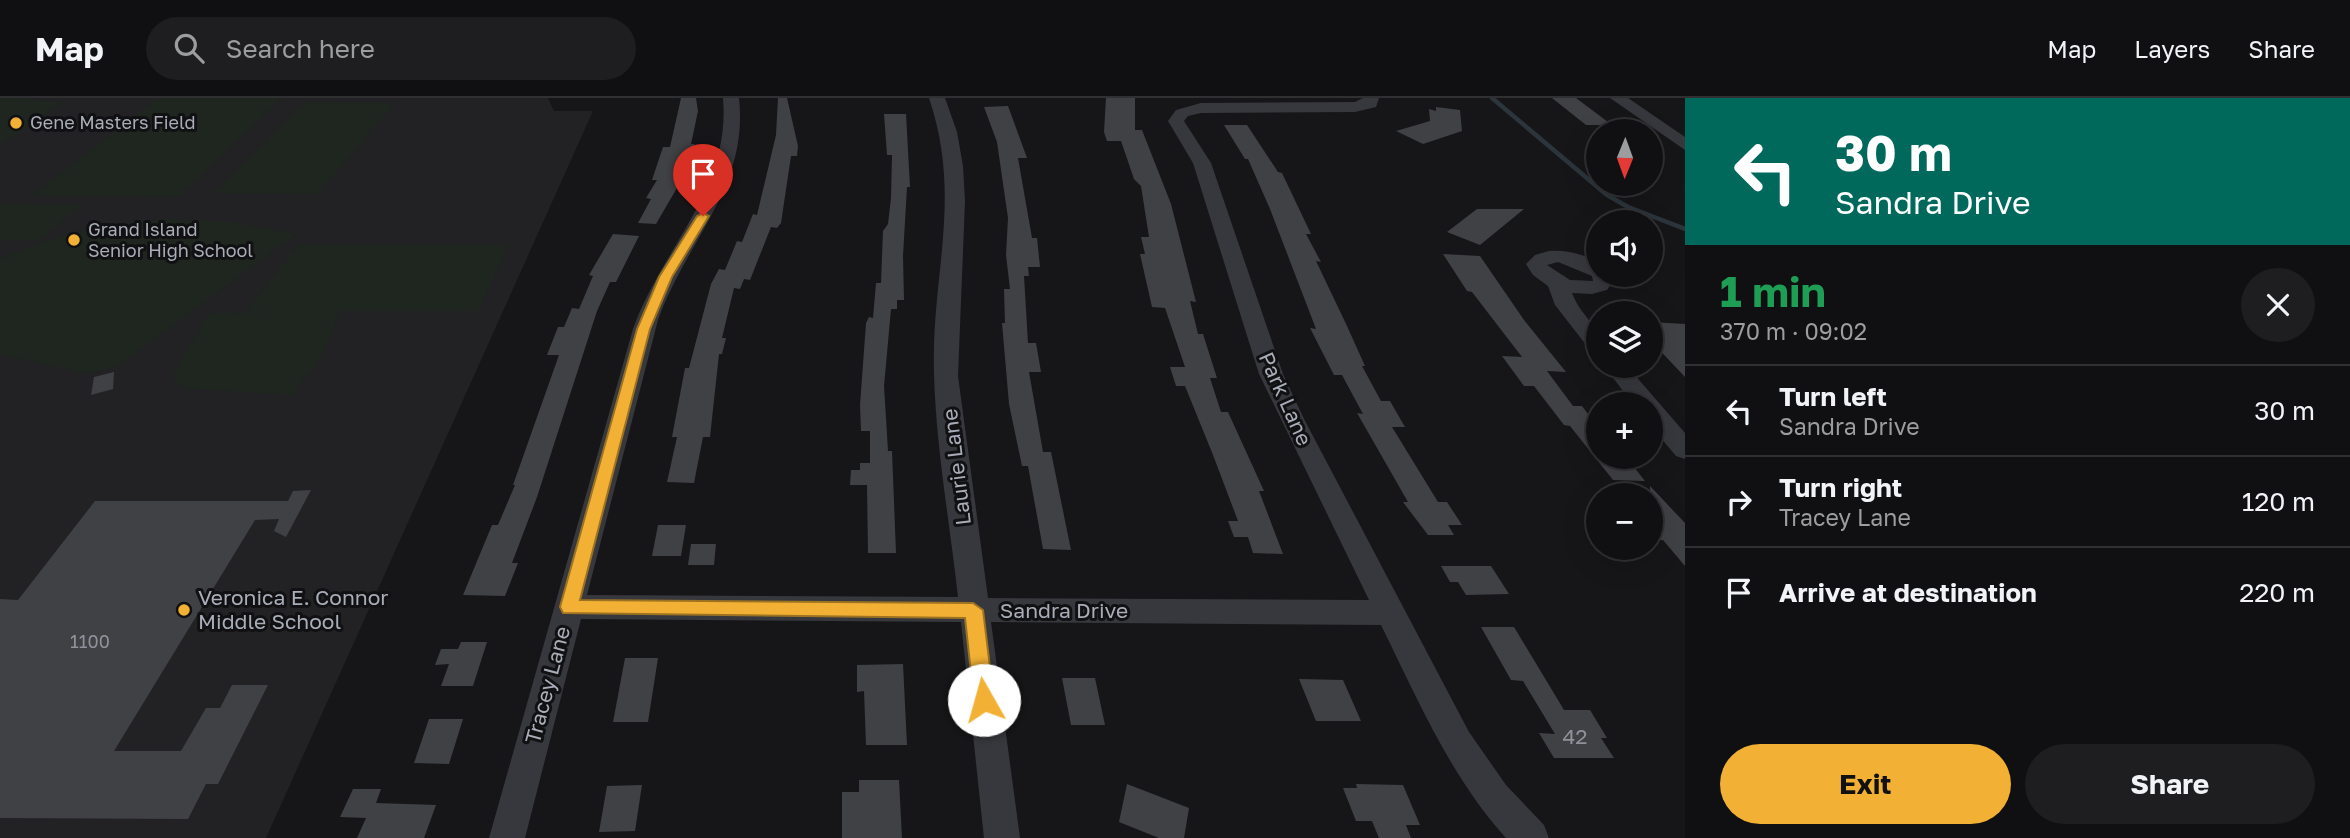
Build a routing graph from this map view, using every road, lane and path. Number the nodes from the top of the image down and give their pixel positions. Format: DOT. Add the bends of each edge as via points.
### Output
graph roads {
  1 [pos="731,98"];
  2 [pos="937,98"];
  3 [pos="1371,98"];
  4 [pos="1618,98"];
  5 [pos="1685,145"];
  6 [pos="1586,265"];
  7 [pos="1557,282"];
  8 [pos="1595,287"];
  9 [pos="1586,330"];
  10 [pos="1625,378"];
  11 [pos="1636,392"];
  12 [pos="1663,424"];
  13 [pos="1685,450"];
  14 [pos="569,607"];
  15 [pos="973,610"];
  16 [pos="1392,613"];
  17 [pos="508,838"];
  18 [pos="1002,838"];
  19 [pos="1531,838"];
  1 -- 14 [label="street, Tracey Lane" via="733,133 728,162 714,199 666,277 643,329"];
  2 -- 15 [label="street, Laurie Lane" via="950,135 956,182 945,356"];
  3 -- 16 [label="street, Park Lane" via="1370,104 1355,107 1201,108 1182,113 1176,121 1202,163 1271,374"];
  4 -- 5 [label="street"];
  6 -- 7 [label="street" via="1572,259 1538,260 1538,270"];
  7 -- 8 [label="street"];
  7 -- 9 [label="street" via="1566,305"];
  10 -- 11 [label="street"];
  12 -- 13 [label="street"];
  14 -- 15 [label="street, Sandra Drive"];
  14 -- 17 [label="street, Tracey Lane"];
  15 -- 16 [label="street, Sandra Drive"];
  15 -- 18 [label="street, Laurie Lane"];
  16 -- 19 [label="street, Park Lane" via="1464,756"];
}
